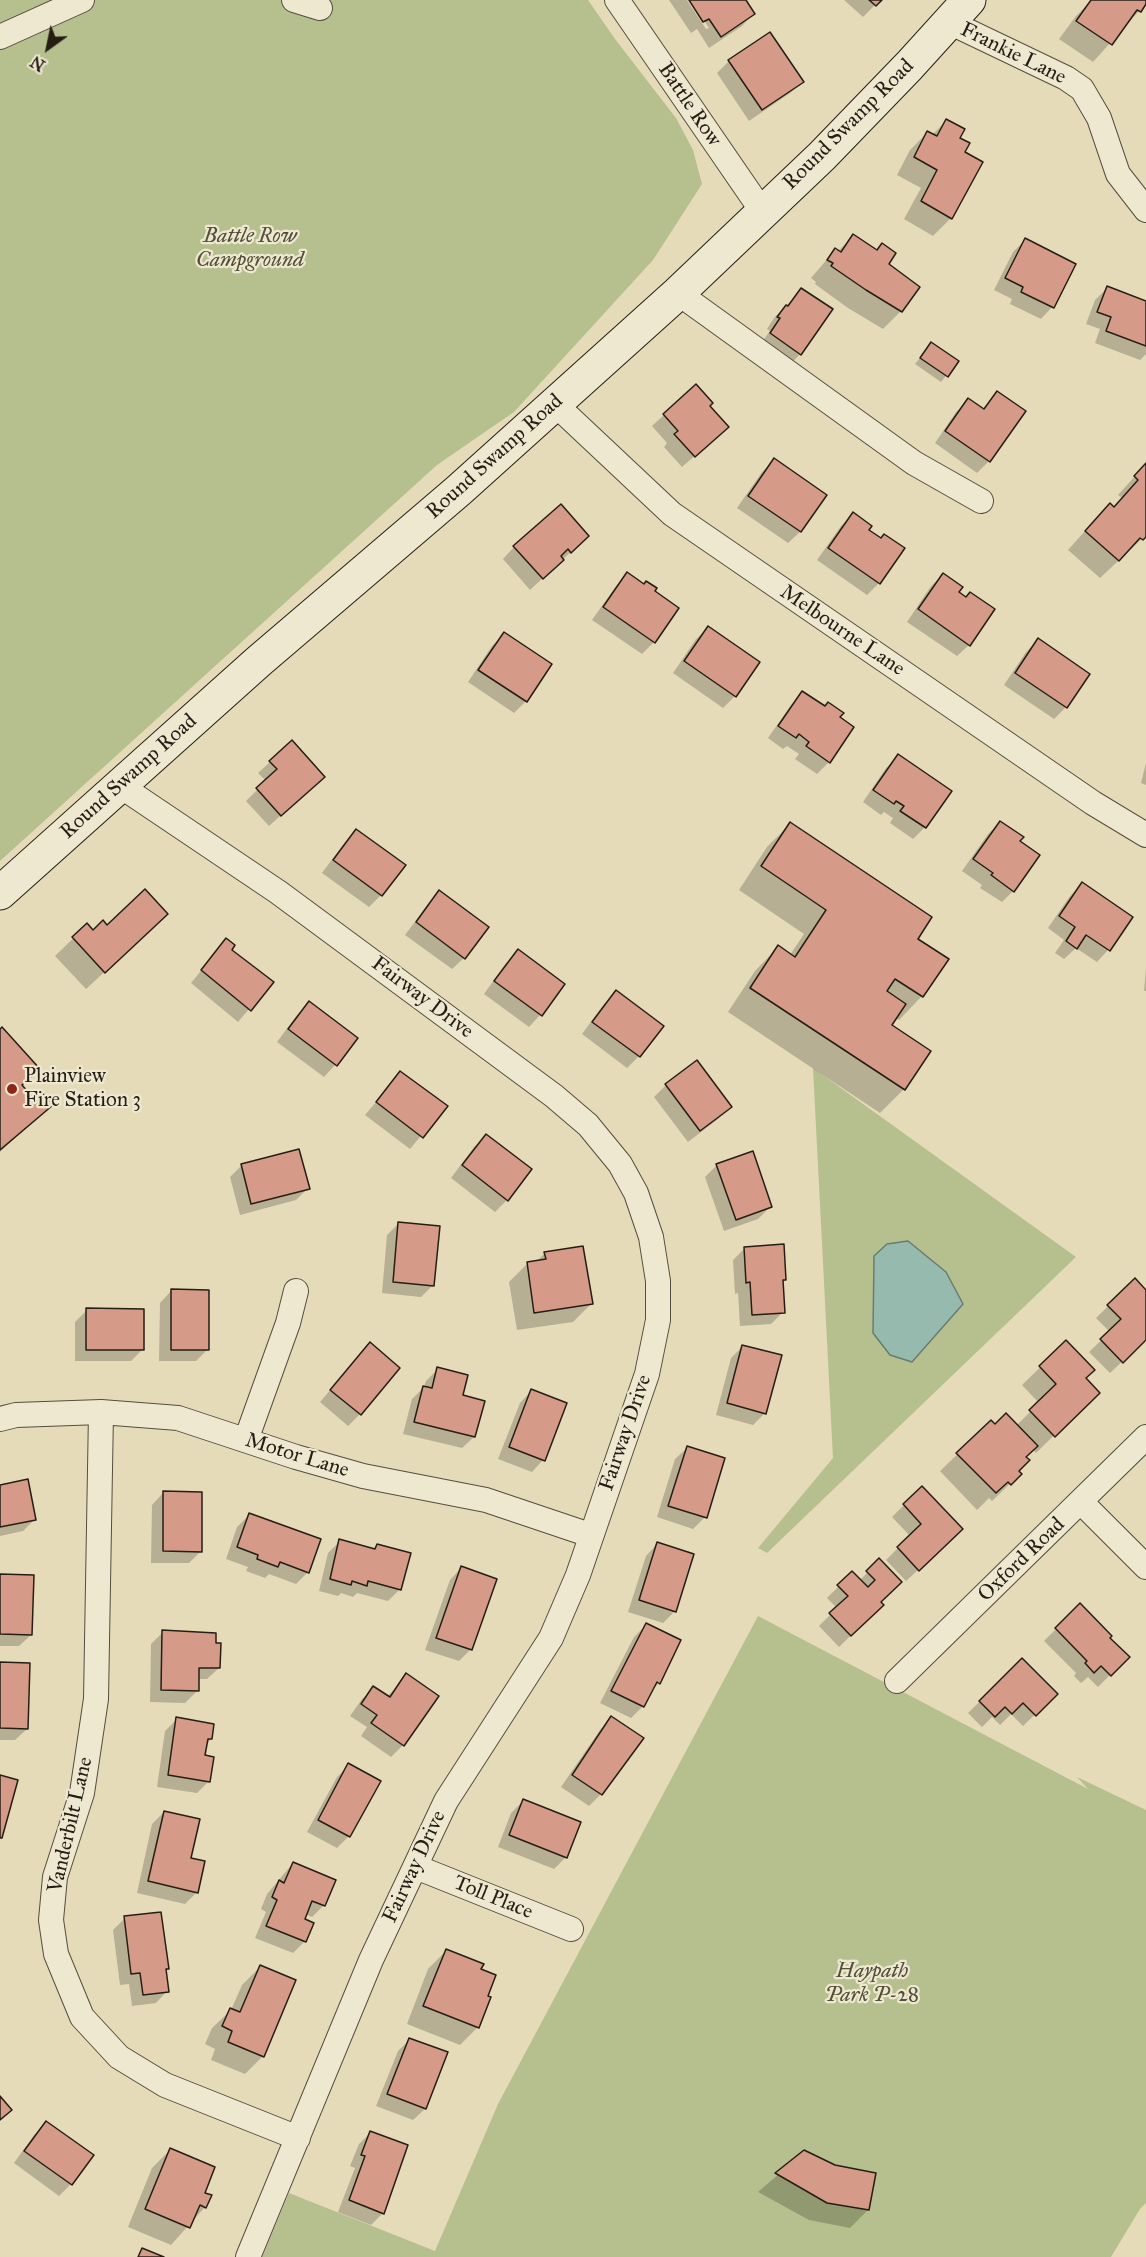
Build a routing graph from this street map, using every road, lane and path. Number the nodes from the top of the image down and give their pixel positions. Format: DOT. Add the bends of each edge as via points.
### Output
graph roads {
  1 [pos="82,0"];
  2 [pos="294,0"];
  3 [pos="617,0"];
  4 [pos="320,8"];
  5 [pos="959,11"];
  6 [pos="0,37"];
  7 [pos="1146,210"];
  8 [pos="762,211"];
  9 [pos="678,293"];
  10 [pos="555,404"];
  11 [pos="981,501"];
  12 [pos="119,786"];
  13 [pos="1146,835"];
  14 [pos="0,893"];
  15 [pos="296,1291"];
  16 [pos="101,1412"];
  17 [pos="0,1419"];
  18 [pos="1146,1437"];
  19 [pos="246,1440"];
  20 [pos="1082,1502"];
  21 [pos="590,1535"];
  22 [pos="1146,1567"];
  23 [pos="897,1681"];
  24 [pos="416,1867"];
  25 [pos="571,1929"];
  26 [pos="298,2139"];
  27 [pos="248,2257"];
  1 -- 6 [label="street"];
  2 -- 4 [label="street"];
  3 -- 8 [label="street, Battle Row"];
  5 -- 7 [label="street, Frankie Lane" via="1082,89 1099,118 1118,174"];
  5 -- 8 [label="main road, Round Swamp Road" via="822,156"];
  8 -- 9 [label="main road, Round Swamp Road"];
  9 -- 10 [label="main road, Round Swamp Road"];
  9 -- 11 [label="street" via="914,463"];
  10 -- 12 [label="main road, Round Swamp Road"];
  10 -- 13 [label="street, Melbourne Lane" via="672,514"];
  12 -- 14 [label="main road, Round Swamp Road"];
  12 -- 21 [label="street, Fairway Drive" via="278,892 555,1096 588,1125 620,1164 636,1193 651,1237 658,1281 658,1320 647,1374"];
  15 -- 19 [label="street"];
  16 -- 17 [label="street, Motor Lane"];
  16 -- 19 [label="street, Motor Lane" via="178,1418"];
  16 -- 26 [label="street, Vanderbilt Lane" via="96,1699 82,1793 56,1877 51,1920 56,1953 82,2017 119,2057 165,2085"];
  18 -- 20 [label="street, Oxford Road"];
  19 -- 21 [label="street, Motor Lane" via="363,1476 486,1500"];
  20 -- 22 [label="street"];
  20 -- 23 [label="street, Oxford Road"];
  21 -- 24 [label="street, Fairway Drive" via="551,1638 446,1801"];
  24 -- 25 [label="street, Toll Place"];
  24 -- 26 [label="street, Fairway Drive" via="371,1960"];
  26 -- 27 [label="street, Fairway Drive"];
}
